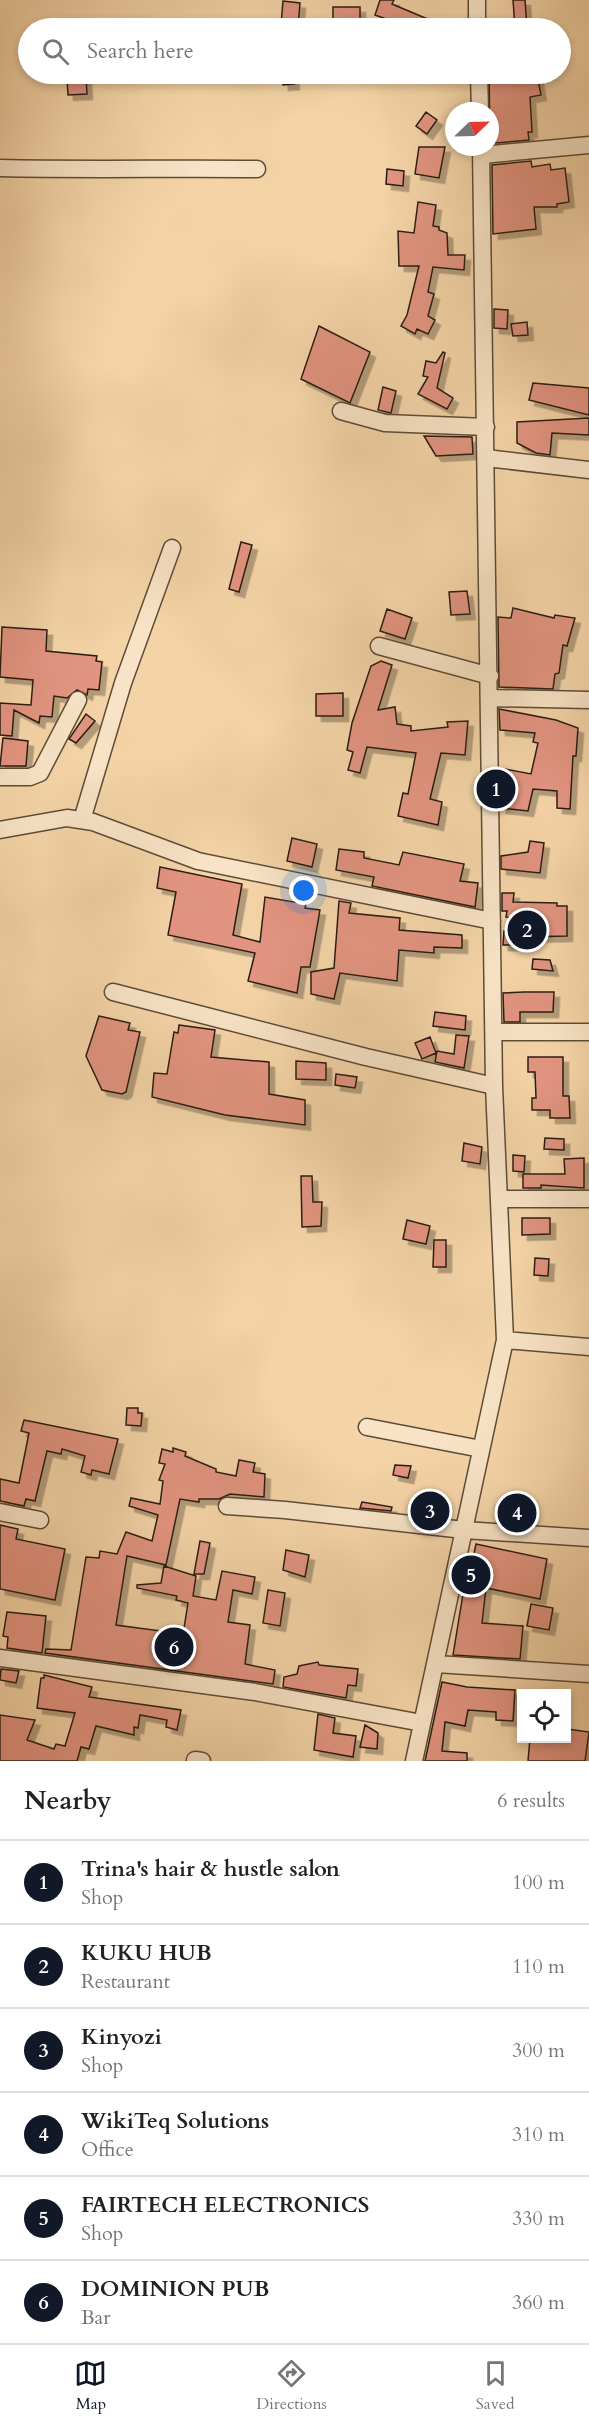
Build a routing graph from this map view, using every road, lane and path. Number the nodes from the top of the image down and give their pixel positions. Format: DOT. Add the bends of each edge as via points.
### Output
graph roads {
  1 [pos="477,0"];
  2 [pos="477,18"];
  3 [pos="479,84"];
  4 [pos="480,102"];
  5 [pos="589,145"];
  6 [pos="499,150"];
  7 [pos="482,156"];
  8 [pos="0,168"];
  9 [pos="257,170"];
  10 [pos="341,411"];
  11 [pos="486,427"];
  12 [pos="486,458"];
  13 [pos="589,470"];
  14 [pos="172,548"];
  15 [pos="379,646"];
  16 [pos="490,676"];
  17 [pos="490,698"];
  18 [pos="78,700"];
  19 [pos="589,700"];
  20 [pos="0,777"];
  21 [pos="82,820"];
  22 [pos="0,830"];
  23 [pos="492,921"];
  24 [pos="113,992"];
  25 [pos="495,1032"];
  26 [pos="589,1032"];
  27 [pos="494,1086"];
  28 [pos="500,1198"];
  29 [pos="589,1199"];
  30 [pos="505,1340"];
  31 [pos="589,1347"];
  32 [pos="367,1427"];
  33 [pos="482,1449"];
  34 [pos="227,1506"];
  35 [pos="0,1512"];
  36 [pos="40,1520"];
  37 [pos="464,1530"];
  38 [pos="589,1538"];
  39 [pos="0,1658"];
  40 [pos="436,1664"];
  41 [pos="589,1674"];
  42 [pos="422,1724"];
  43 [pos="414,1761"];
  1 -- 2 [label="street"];
  3 -- 4 [label="street"];
  5 -- 6 [label="street"];
  7 -- 11 [label="street"];
  8 -- 9 [label="street"];
  10 -- 11 [label="street" via="385,423"];
  11 -- 12 [label="street"];
  12 -- 13 [label="street"];
  12 -- 16 [label="street"];
  14 -- 21 [label="street" via="123,683"];
  15 -- 16 [label="street"];
  16 -- 17 [label="street"];
  17 -- 19 [label="street"];
  17 -- 23 [label="street"];
  18 -- 20 [label="street" via="40,772 30,777"];
  21 -- 22 [label="street" via="67,818"];
  21 -- 23 [label="street" via="237,871"];
  23 -- 25 [label="street"];
  24 -- 27 [label="street"];
  25 -- 26 [label="street"];
  25 -- 27 [label="street"];
  27 -- 28 [label="street"];
  28 -- 29 [label="street"];
  28 -- 30 [label="street"];
  30 -- 31 [label="street"];
  30 -- 33 [label="street"];
  32 -- 33 [label="street"];
  33 -- 37 [label="street"];
  34 -- 37 [label="street"];
  35 -- 36 [label="street"];
  37 -- 38 [label="street"];
  37 -- 40 [label="street"];
  39 -- 42 [label="street" via="255,1692"];
  40 -- 41 [label="street"];
  40 -- 42 [label="street"];
  42 -- 43 [label="street"];
}
